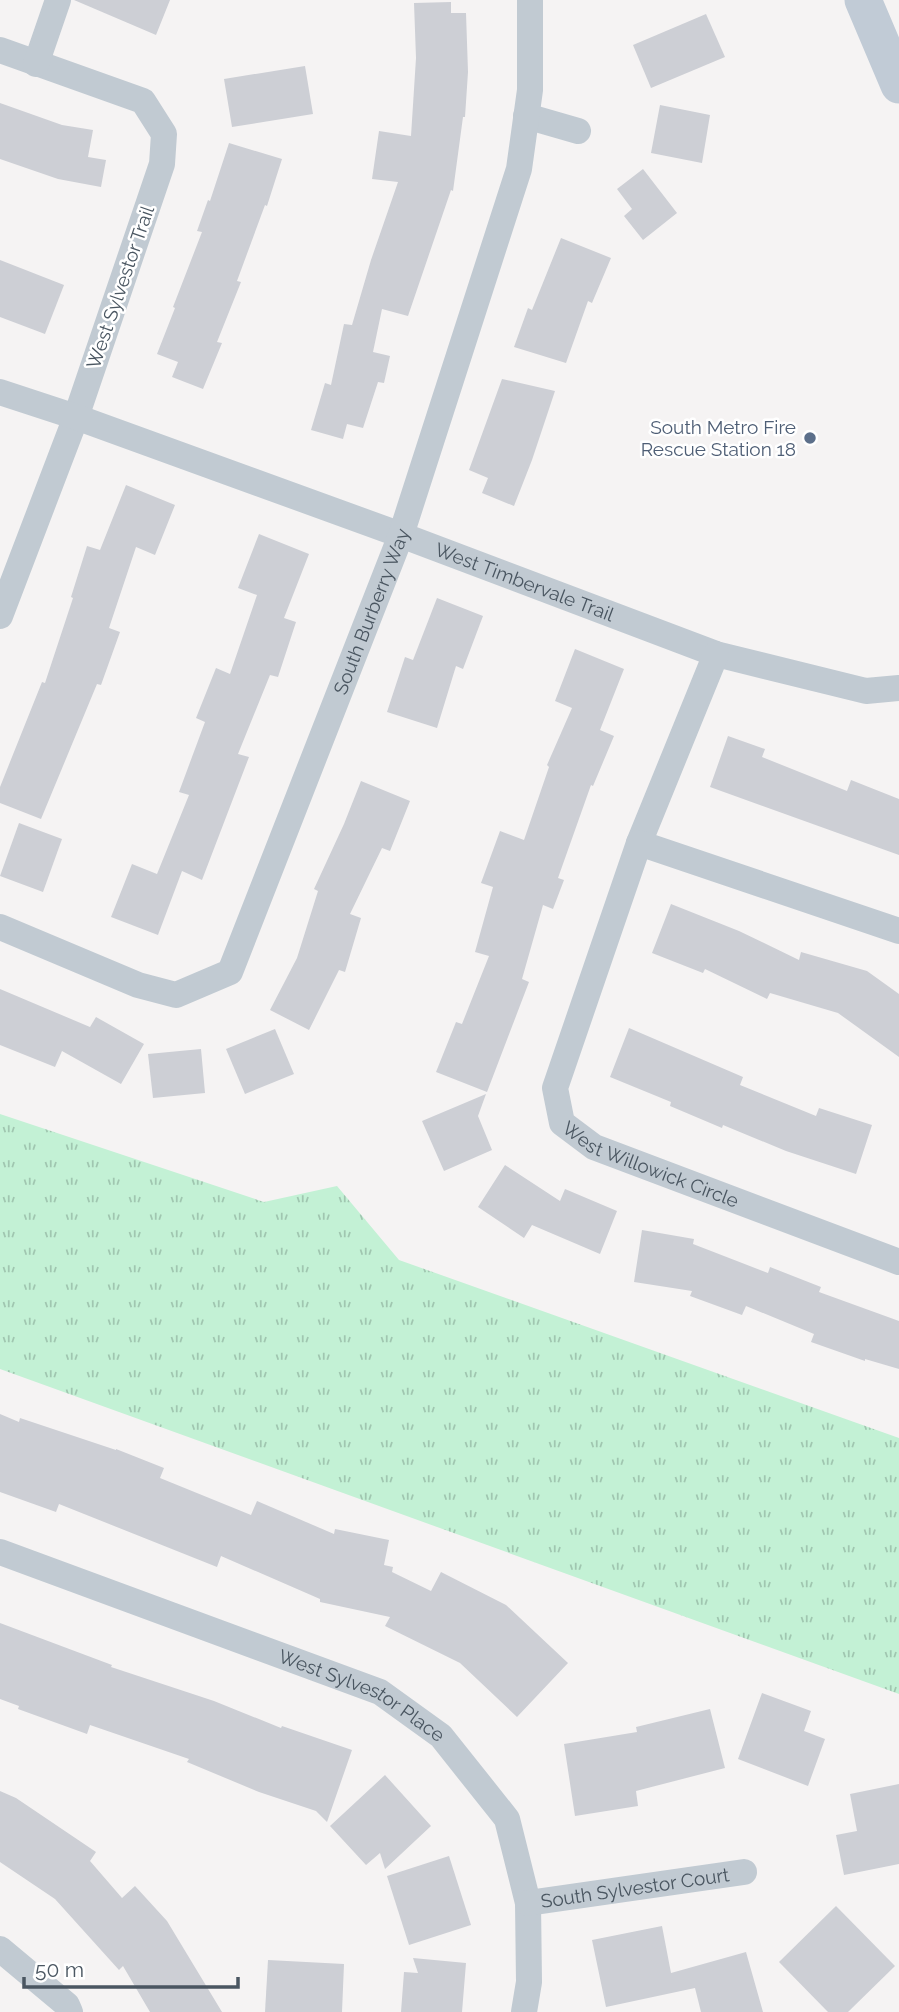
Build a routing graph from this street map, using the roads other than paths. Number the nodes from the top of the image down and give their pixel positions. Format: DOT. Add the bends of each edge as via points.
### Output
graph roads {
  1 [pos="58,0"];
  2 [pos="530,0"];
  3 [pos="863,0"];
  4 [pos="0,50"];
  5 [pos="36,64"];
  6 [pos="899,85"];
  7 [pos="526,116"];
  8 [pos="578,131"];
  9 [pos="0,392"];
  10 [pos="76,417"];
  11 [pos="401,535"];
  12 [pos="0,617"];
  13 [pos="716,654"];
  14 [pos="899,688"];
  15 [pos="639,843"];
  16 [pos="0,927"];
  17 [pos="899,931"];
  18 [pos="899,1262"];
  19 [pos="0,1552"];
  20 [pos="744,1872"];
  21 [pos="528,1903"];
  22 [pos="0,1949"];
  23 [pos="70,2012"];
  24 [pos="524,2012"];
  1 -- 5 [label="street"];
  2 -- 7 [label="street, South Burberry Way"];
  3 -- 6 [label="main road"];
  4 -- 5 [label="street, West Sylvestor Trail"];
  5 -- 10 [label="street, West Sylvestor Trail" via="143,101 164,134 162,164"];
  7 -- 8 [label="street"];
  7 -- 11 [label="street, South Burberry Way" via="519,169"];
  9 -- 10 [label="street, West Timbervale Trail"];
  10 -- 11 [label="street, West Timbervale Trail"];
  10 -- 12 [label="street, West Sylvestor Trail"];
  11 -- 13 [label="street, West Timbervale Trail"];
  11 -- 16 [label="street, South Burberry Way" via="230,972 176,995 138,985"];
  13 -- 14 [label="street, West Timbervale Trail" via="866,691"];
  13 -- 15 [label="street, West Willowick Circle"];
  15 -- 17 [label="street"];
  15 -- 18 [label="street, West Willowick Circle" via="555,1088 562,1123 594,1147"];
  19 -- 21 [label="street, West Sylvestor Place" via="380,1692 441,1736 507,1819"];
  20 -- 21 [label="street, South Sylvestor Court"];
  21 -- 24 [label="street, West Sylvestor Place" via="529,1982"];
  22 -- 23 [label="street"];
}
